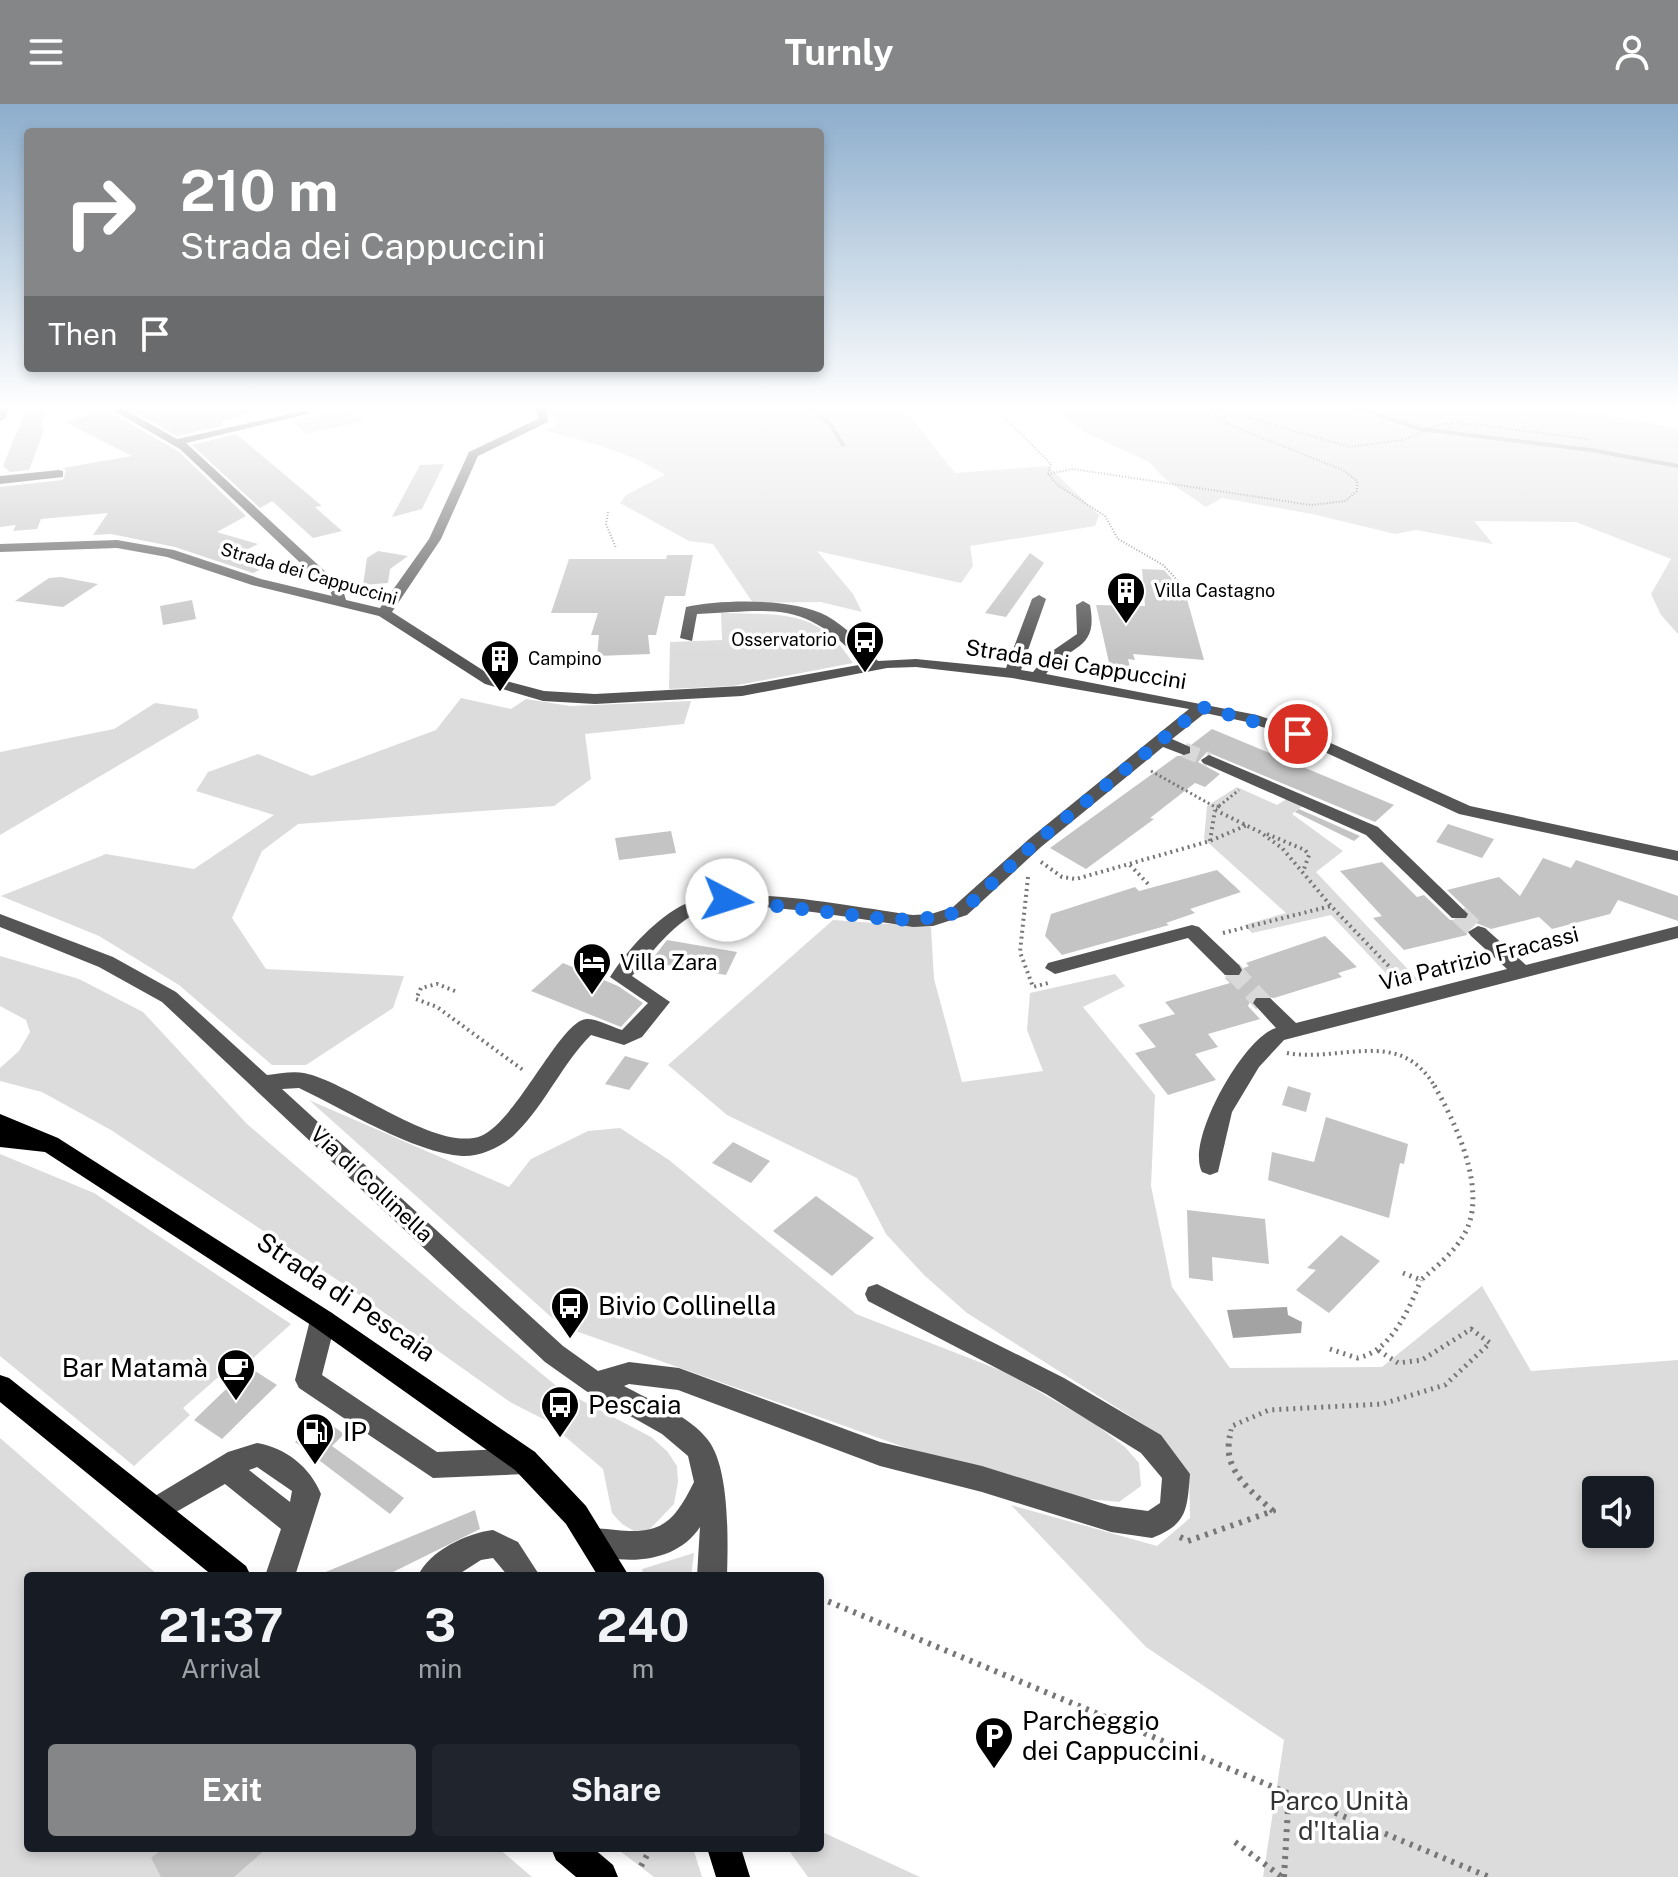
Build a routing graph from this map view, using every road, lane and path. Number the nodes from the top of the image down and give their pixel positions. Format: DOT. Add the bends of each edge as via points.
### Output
graph roads {
  1 [pos="229,490"];
  2 [pos="457,490"];
  3 [pos="1065,490"];
  4 [pos="1210,490"];
  5 [pos="1357,490"];
  6 [pos="608,512"];
  7 [pos="0,548"];
  8 [pos="616,548"];
  9 [pos="1039,599"];
  10 [pos="1191,600"];
  11 [pos="340,602"];
  12 [pos="1083,605"];
  13 [pos="384,613"];
  14 [pos="687,638"];
  15 [pos="874,666"];
  16 [pos="1012,673"];
  17 [pos="1037,677"];
  18 [pos="1202,707"];
  19 [pos="1162,741"];
  20 [pos="1184,750"];
  21 [pos="1209,760"];
  22 [pos="1135,762"];
  23 [pos="1229,797"];
  24 [pos="1217,808"];
  25 [pos="1247,825"];
  26 [pos="1260,832"];
  27 [pos="1210,841"];
  28 [pos="1035,843"];
  29 [pos="1678,856"];
  30 [pos="1129,864"];
  31 [pos="1304,869"];
  32 [pos="1150,886"];
  33 [pos="1331,906"];
  34 [pos="1459,914"];
  35 [pos="0,920"];
  36 [pos="1478,932"];
  37 [pos="1678,932"];
  38 [pos="1220,934"];
  39 [pos="1055,968"];
  40 [pos="1232,970"];
  41 [pos="1523,973"];
  42 [pos="455,991"];
  43 [pos="1419,998"];
  44 [pos="1263,1003"];
  45 [pos="1291,1030"];
  46 [pos="1266,1044"];
  47 [pos="264,1083"];
  48 [pos="540,1085"];
  49 [pos="0,1122"];
  50 [pos="0,1139"];
  51 [pos="50,1144"];
  52 [pos="1210,1166"];
  53 [pos="1403,1273"];
  54 [pos="1421,1280"];
  55 [pos="877,1294"];
  56 [pos="323,1320"];
  57 [pos="1330,1349"];
  58 [pos="1376,1349"];
  59 [pos="595,1383"];
  60 [pos="0,1386"];
  61 [pos="525,1461"];
  62 [pos="706,1486"];
  63 [pos="155,1511"];
  64 [pos="1152,1525"];
  65 [pos="595,1541"];
  66 [pos="231,1572"];
  67 [pos="282,1572"];
  68 [pos="439,1572"];
  69 [pos="522,1572"];
  70 [pos="612,1572"];
  71 [pos="712,1572"];
  72 [pos="824,1600"];
  73 [pos="1289,1791"];
  74 [pos="1235,1842"];
  75 [pos="573,1852"];
  76 [pos="649,1852"];
  77 [pos="725,1852"];
  78 [pos="641,1866"];
  79 [pos="601,1877"];
  80 [pos="733,1877"];
  81 [pos="1283,1877"];
  82 [pos="1489,1877"];
  1 -- 11 [label="street" via="337,590"];
  2 -- 13 [label="street" via="435,539"];
  3 -- 10 [label="path" via="1105,516 1106,525 1127,548 1176,576"];
  4 -- 5 [label="path" via="1311,505 1345,501"];
  6 -- 8 [label="path" via="606,524"];
  7 -- 11 [label="street, Strada dei Cappuccini" via="133,545"];
  9 -- 16 [label="street"];
  11 -- 13 [label="street, Strada dei Cappuccini"];
  12 -- 17 [label="street" via="1085,637 1053,657"];
  13 -- 15 [label="street, Strada dei Cappuccini" via="490,681 553,697 742,691"];
  14 -- 15 [label="street" via="691,610 807,614 828,623"];
  15 -- 16 [label="street, Strada dei Cappuccini" via="922,663"];
  16 -- 17 [label="street, Strada dei Cappuccini"];
  17 -- 18 [label="street, Strada dei Cappuccini"];
  18 -- 19 [label="street"];
  18 -- 29 [label="street, Strada dei Cappuccini" via="1298,734 1465,810"];
  19 -- 20 [label="street"];
  19 -- 22 [label="street"];
  21 -- 34 [label="street" via="1372,831"];
  22 -- 24 [label="path"];
  22 -- 28 [label="street"];
  23 -- 24 [label="path"];
  24 -- 25 [label="path"];
  24 -- 27 [label="path"];
  25 -- 26 [label="path"];
  25 -- 27 [label="path"];
  26 -- 31 [label="path"];
  26 -- 31 [label="path" via="1305,850 1309,855"];
  27 -- 30 [label="path"];
  28 -- 30 [label="path" via="1032,851 1038,859 1067,878"];
  28 -- 48 [label="street" via="973,901 933,920 893,920 740,899 692,908 659,932 620,977 657,997 660,1002 650,1015 624,1038 587,1026"];
  30 -- 32 [label="path"];
  31 -- 33 [label="path"];
  33 -- 38 [label="path"];
  33 -- 43 [label="path"];
  35 -- 47 [label="street, Via di Collinella" via="106,962 169,997"];
  36 -- 41 [label="street"];
  37 -- 41 [label="street, Via Patrizio Fracassi"];
  39 -- 40 [label="street" via="1192,931"];
  41 -- 43 [label="street, Via Patrizio Fracassi"];
  42 -- 48 [label="path" via="437,984 421,988 416,999 437,1007 492,1045"];
  43 -- 45 [label="street, Via Patrizio Fracassi"];
  44 -- 45 [label="street"];
  45 -- 46 [label="street, Via Patrizio Fracassi"];
  46 -- 52 [label="street, Via Patrizio Fracassi" via="1223,1109"];
  46 -- 54 [label="path" via="1302,1058 1385,1051 1421,1066 1429,1078 1464,1147 1469,1223 1443,1261"];
  47 -- 48 [label="street" via="301,1080 437,1143 471,1149 501,1137"];
  47 -- 59 [label="street, Via di Collinella" via="554,1354"];
  49 -- 51 [label="main road, Strada di Pescaia"];
  50 -- 51 [label="main road"];
  51 -- 56 [label="main road, Strada di Pescaia"];
  53 -- 54 [label="path"];
  54 -- 58 [label="path"];
  55 -- 64 [label="street" via="1055,1386 1151,1444 1176,1474 1173,1510"];
  56 -- 61 [label="main road, Strada di Pescaia"];
  56 -- 61 [label="street" via="308,1380 433,1465"];
  57 -- 58 [label="path" via="1349,1358"];
  58 -- 64 [label="path" via="1398,1363 1422,1360 1471,1329 1490,1343 1445,1385 1382,1404 1269,1410 1232,1426 1225,1447 1234,1474 1273,1511 1188,1541"];
  59 -- 62 [label="street, Via di Collinella" via="689,1437 703,1456"];
  59 -- 64 [label="street" via="629,1373 679,1379 880,1454 1111,1519"];
  60 -- 63 [label="main road"];
  61 -- 65 [label="main road, Strada di Pescaia"];
  62 -- 65 [label="street" via="691,1518 664,1542 645,1548"];
  62 -- 71 [label="street, Via di Collinella" via="714,1520"];
  63 -- 66 [label="main road"];
  63 -- 67 [label="street" via="226,1468 299,1526"];
  65 -- 70 [label="main road, Strada di Pescaia"];
  68 -- 69 [label="street" via="492,1545 505,1549"];
  72 -- 73 [label="path"];
  73 -- 81 [label="path"];
  73 -- 82 [label="path"];
  74 -- 81 [label="path"];
  75 -- 79 [label="main road"];
  76 -- 78 [label="path"];
  77 -- 80 [label="main road"];
}
